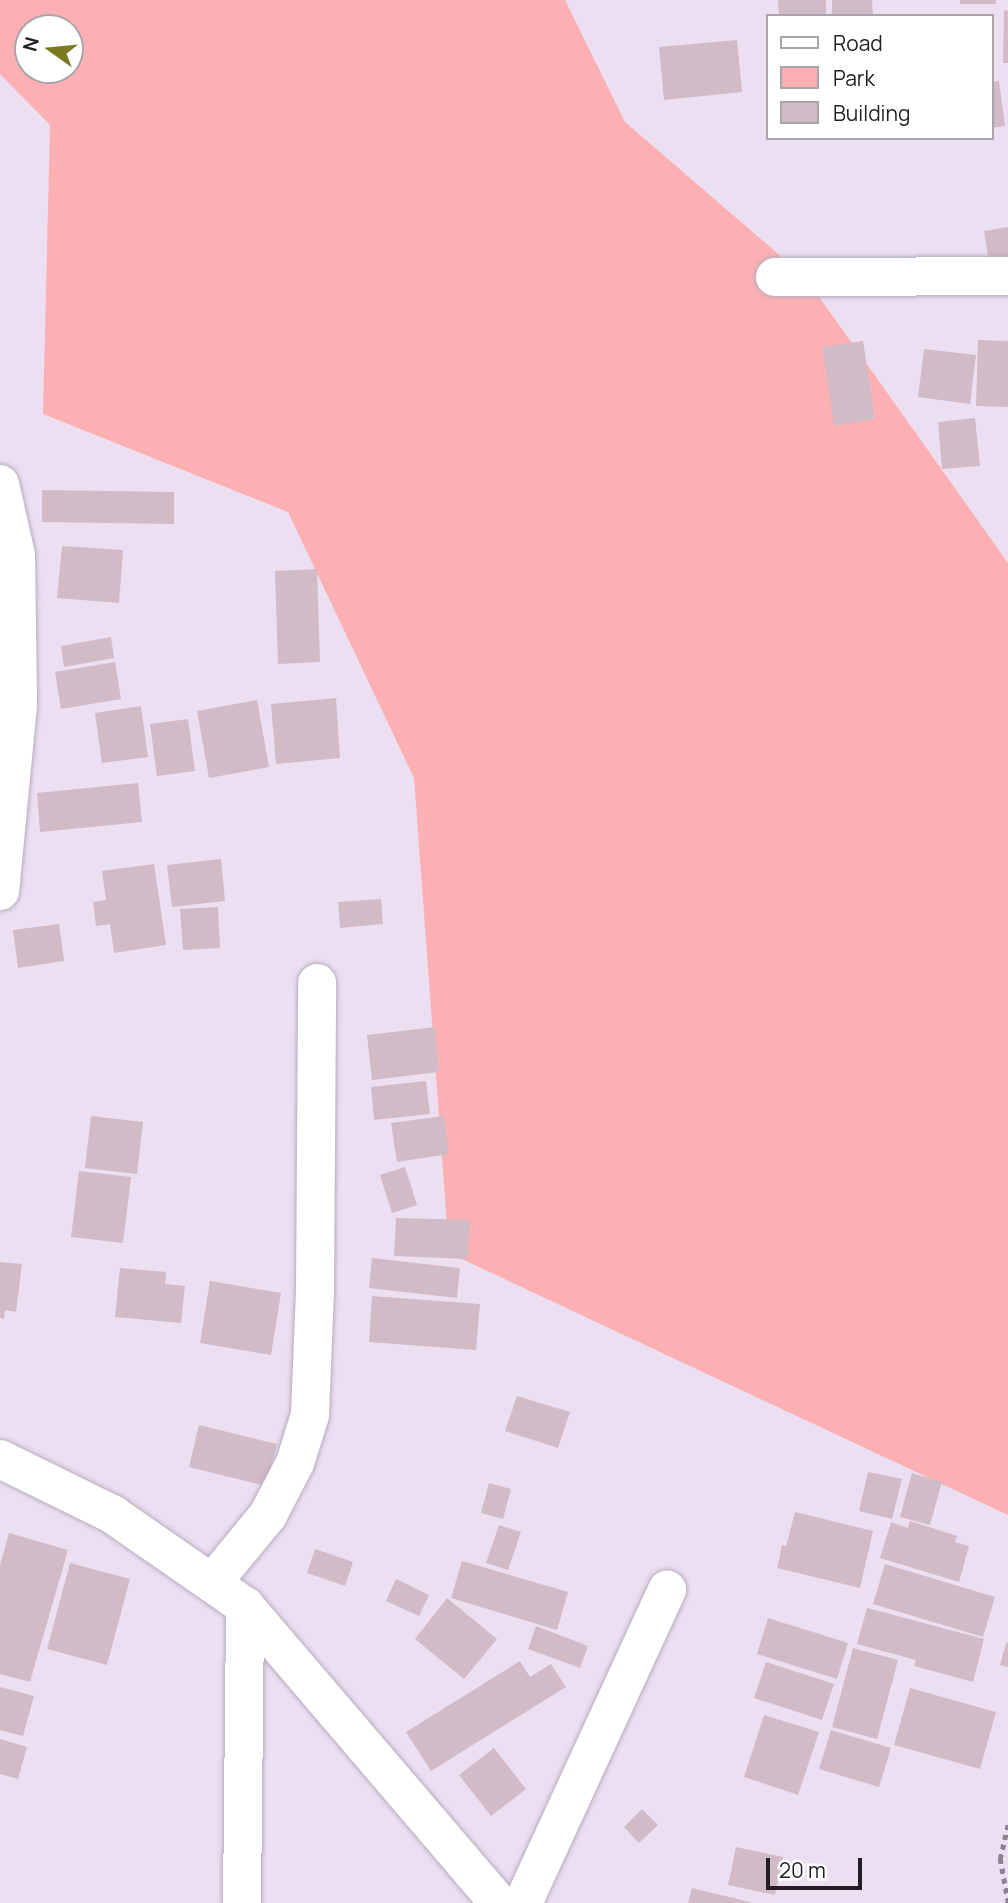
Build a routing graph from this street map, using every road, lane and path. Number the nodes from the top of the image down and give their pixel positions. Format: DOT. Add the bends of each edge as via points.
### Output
graph roads {
  1 [pos="1008,276"];
  2 [pos="775,277"];
  3 [pos="0,484"];
  4 [pos="0,891"];
  5 [pos="317,983"];
  6 [pos="0,1459"];
  7 [pos="212,1583"];
  8 [pos="667,1590"];
  9 [pos="245,1606"];
  10 [pos="1008,1824"];
  11 [pos="242,1903"];
  12 [pos="499,1903"];
  13 [pos="523,1903"];
  14 [pos="1008,1903"];
  1 -- 2 [label="street"];
  3 -- 4 [label="street" via="16,555 18,705"];
  5 -- 7 [label="street" via="310,1415 295,1462 268,1515"];
  6 -- 7 [label="street" via="113,1514"];
  7 -- 9 [label="street"];
  8 -- 13 [label="street"];
  9 -- 11 [label="street"];
  9 -- 12 [label="street"];
  10 -- 14 [label="path" via="1000,1859"];
}
